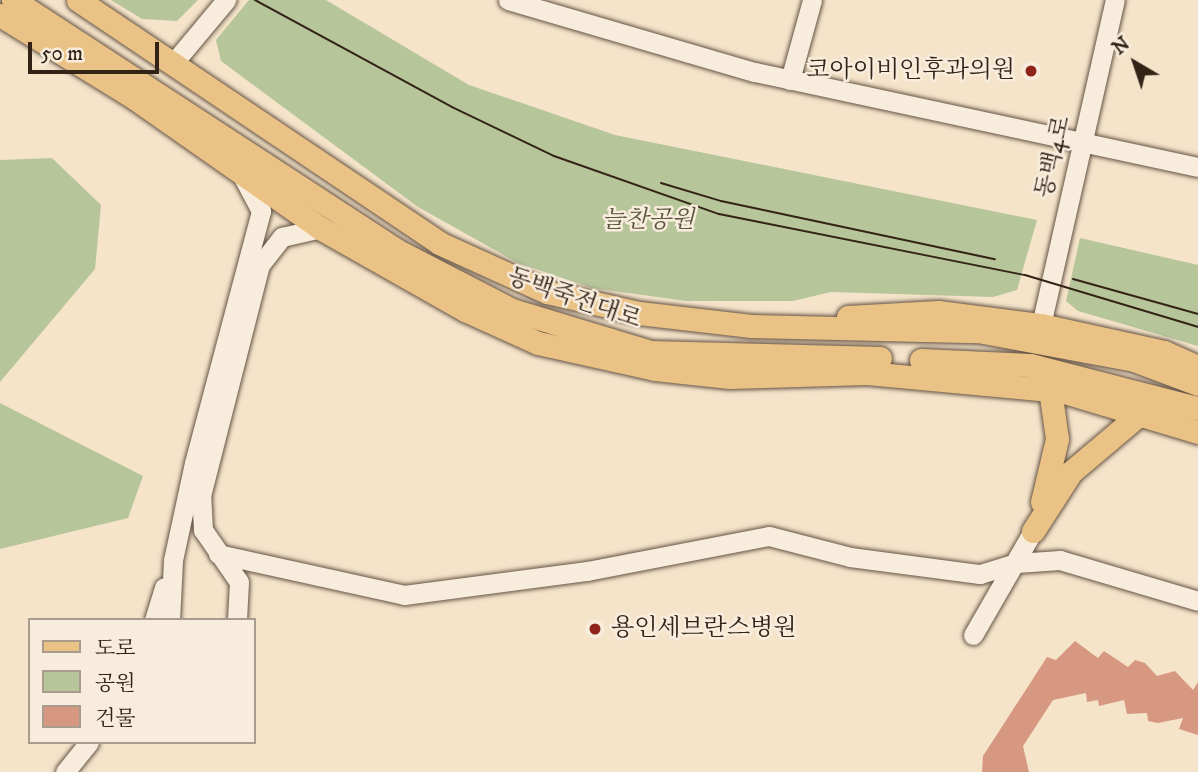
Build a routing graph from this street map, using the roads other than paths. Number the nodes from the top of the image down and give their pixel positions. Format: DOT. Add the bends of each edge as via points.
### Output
graph roads {
  1 [pos="13,0"];
  2 [pos="78,0"];
  3 [pos="226,0"];
  4 [pos="508,0"];
  5 [pos="813,0"];
  6 [pos="1115,0"];
  7 [pos="544,6"];
  8 [pos="0,15"];
  9 [pos="175,61"];
  10 [pos="790,80"];
  11 [pos="1083,140"];
  12 [pos="1198,167"];
  13 [pos="242,176"];
  14 [pos="320,229"];
  15 [pos="405,255"];
  16 [pos="465,310"];
  17 [pos="1041,325"];
  18 [pos="751,326"];
  19 [pos="711,354"];
  20 [pos="1198,367"];
  21 [pos="655,369"];
  22 [pos="1198,384"];
  23 [pos="1050,389"];
  24 [pos="1198,408"];
  25 [pos="1142,412"];
  26 [pos="1198,432"];
  27 [pos="1033,531"];
  28 [pos="218,554"];
  29 [pos="173,560"];
  30 [pos="1016,562"];
  31 [pos="282,569"];
  32 [pos="240,591"];
  33 [pos="1198,601"];
  34 [pos="155,618"];
  35 [pos="170,618"];
  36 [pos="237,618"];
  37 [pos="973,635"];
  38 [pos="87,744"];
  39 [pos="65,772"];
  1 -- 15 [label="main road, 동백죽전대로"];
  2 -- 9 [label="main road, 동백죽전대로"];
  3 -- 9 [label="street"];
  4 -- 7 [label="street"];
  5 -- 10 [label="street"];
  6 -- 11 [label="street, 동백4로"];
  7 -- 10 [label="street"];
  8 -- 13 [label="main road" via="136,99"];
  9 -- 18 [label="main road, 동백죽전대로" via="439,243 547,292 639,313"];
  10 -- 11 [label="street"];
  11 -- 12 [label="street"];
  11 -- 17 [label="street, 동백4로"];
  13 -- 14 [label="main road"];
  13 -- 29 [label="street" via="261,211"];
  14 -- 16 [label="main road"];
  14 -- 28 [label="street" via="282,237 260,265 201,496 203,530"];
  15 -- 16 [label="main road"];
  15 -- 19 [label="main road, 동백죽전대로" via="512,310 650,352"];
  16 -- 21 [label="main road" via="538,343"];
  17 -- 18 [label="main road" via="938,312"];
  17 -- 20 [label="main road" via="1164,352"];
  18 -- 22 [label="main road, 동백죽전대로" via="978,331 1133,360"];
  19 -- 21 [label="main road"];
  19 -- 24 [label="main road, 동백죽전대로" via="1030,365"];
  21 -- 23 [label="main road" via="730,377 905,374"];
  23 -- 25 [label="main road"];
  23 -- 27 [label="main road" via="1056,456"];
  25 -- 26 [label="main road"];
  25 -- 27 [label="main road" via="1087,455"];
  27 -- 30 [label="street"];
  28 -- 31 [label="street"];
  28 -- 32 [label="street"];
  29 -- 34 [label="street"];
  29 -- 35 [label="street"];
  30 -- 31 [label="street" via="980,574 850,556 769,536 587,571 404,595"];
  30 -- 33 [label="street" via="1060,560"];
  30 -- 37 [label="street"];
  31 -- 32 [label="street"];
  32 -- 36 [label="street"];
  38 -- 39 [label="street"];
}
